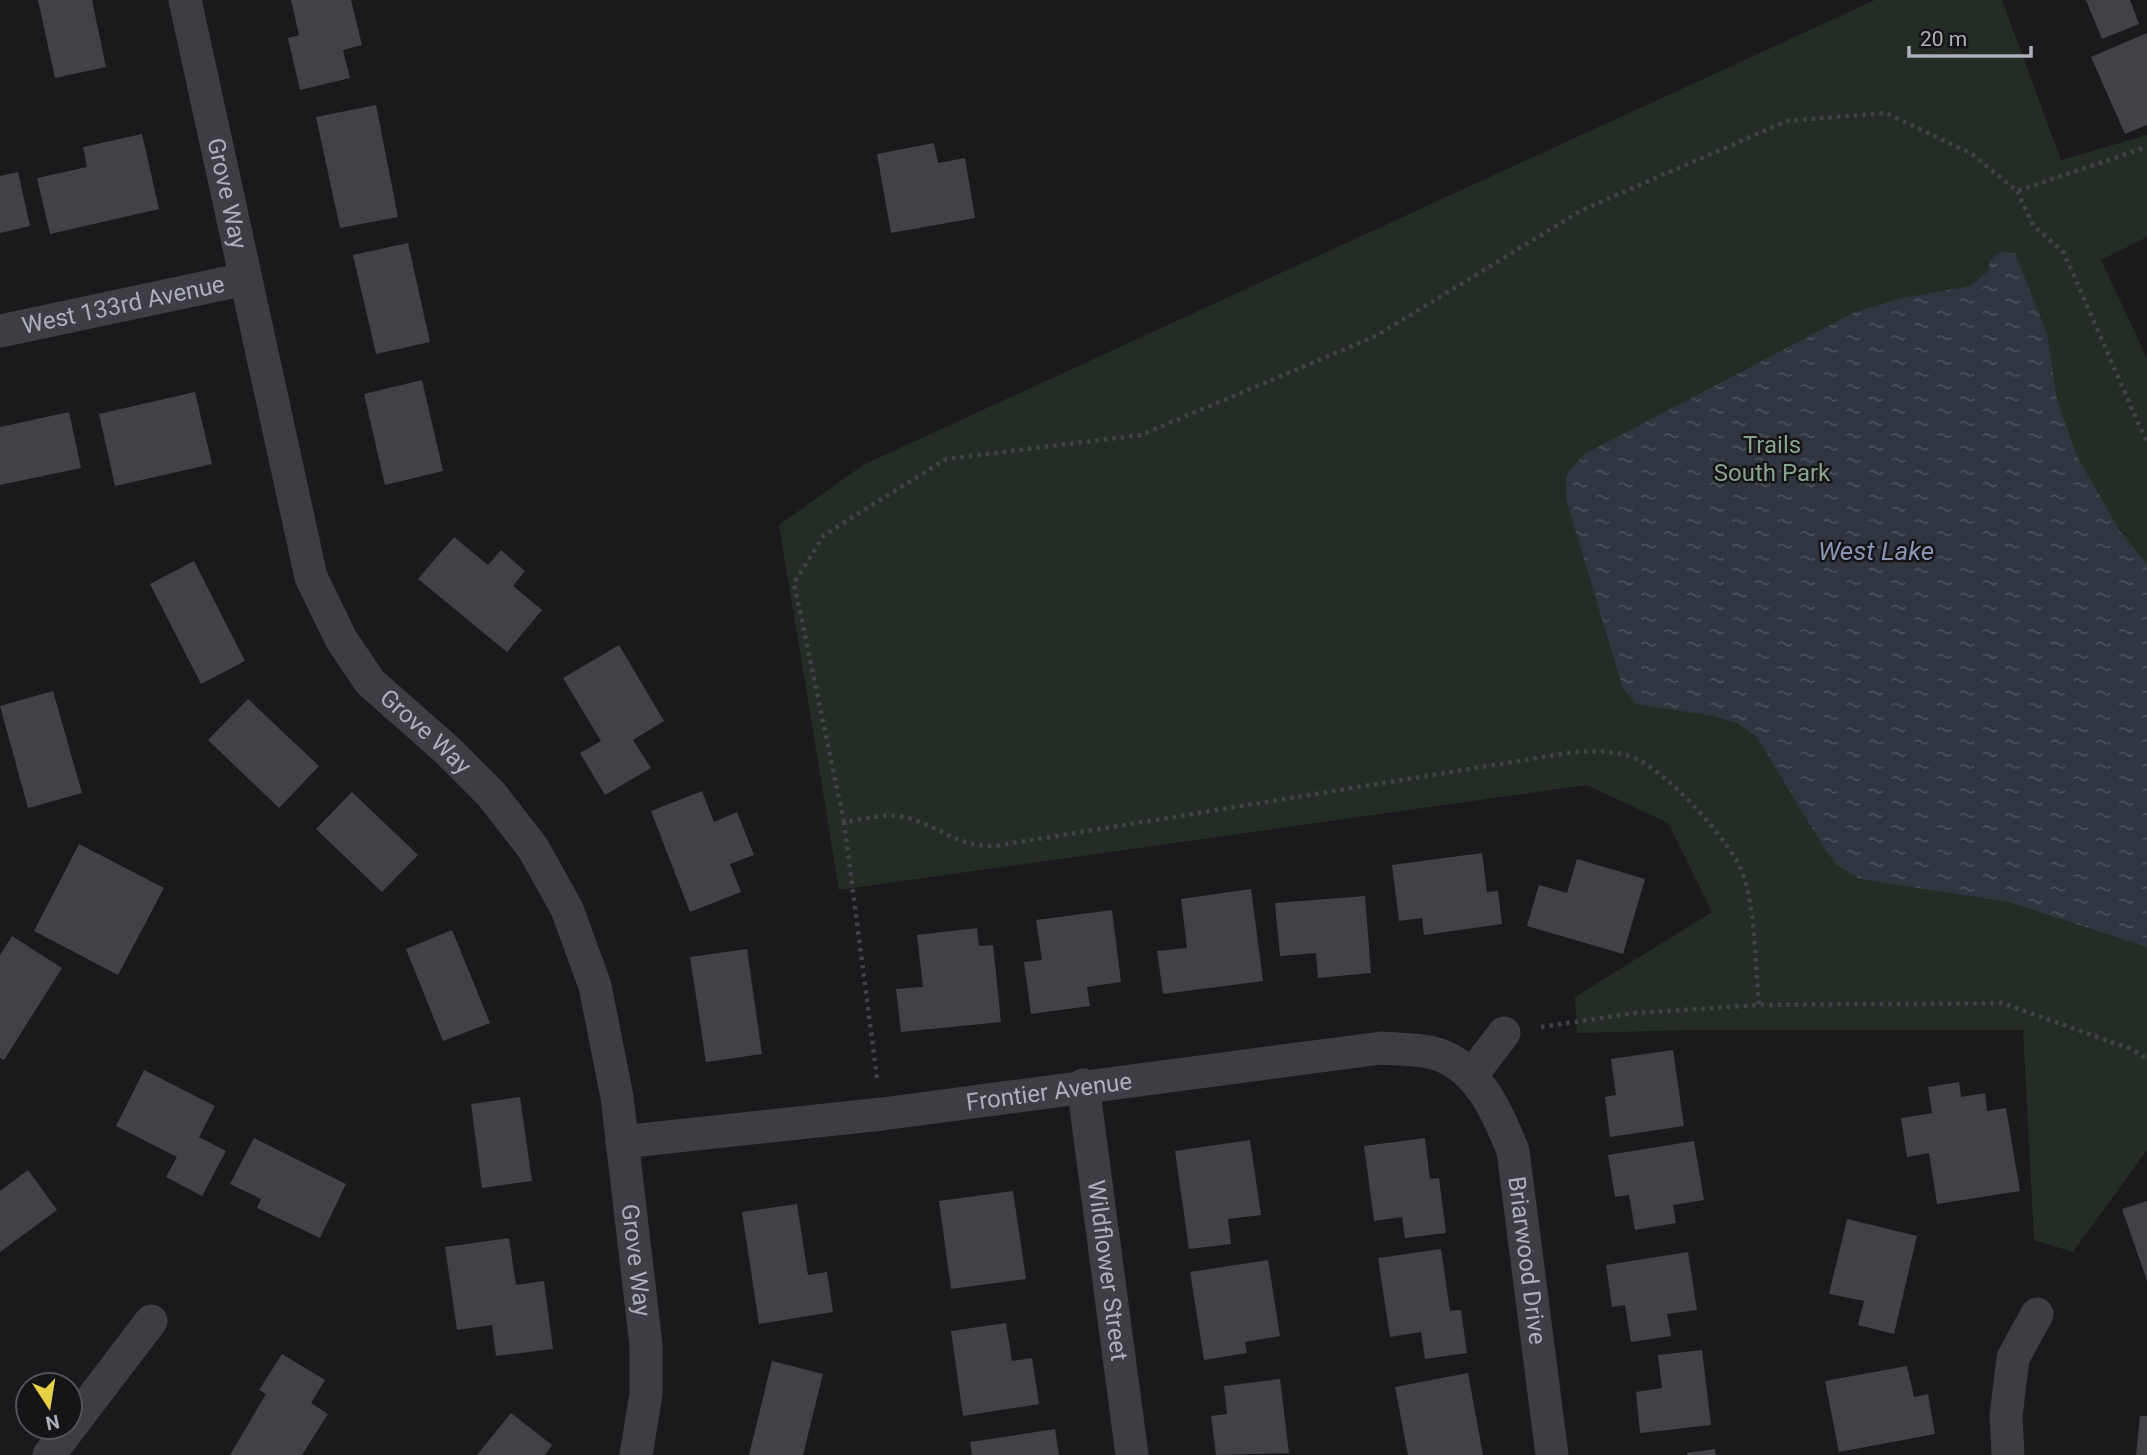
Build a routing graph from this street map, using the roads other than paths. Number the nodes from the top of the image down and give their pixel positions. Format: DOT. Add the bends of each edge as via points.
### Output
graph roads {
  1 [pos="185,0"];
  2 [pos="245,279"];
  3 [pos="0,331"];
  4 [pos="1504,1033"];
  5 [pos="1471,1076"];
  6 [pos="1083,1085"];
  7 [pos="622,1142"];
  8 [pos="2037,1314"];
  9 [pos="151,1321"];
  10 [pos="49,1455"];
  11 [pos="636,1455"];
  12 [pos="1132,1455"];
  13 [pos="1552,1455"];
  14 [pos="2008,1455"];
  1 -- 2 [label="street, Grove Way"];
  2 -- 3 [label="street, West 133rd Avenue"];
  2 -- 7 [label="street, Grove Way" via="311,577 341,639 370,682 491,794 533,848 567,909 595,986"];
  4 -- 5 [label="street"];
  5 -- 6 [label="street, Frontier Avenue" via="1432,1052 1381,1048"];
  5 -- 13 [label="street, Briarwood Drive" via="1496,1108 1513,1151"];
  6 -- 7 [label="street, Frontier Avenue" via="881,1114"];
  6 -- 12 [label="street, Wildflower Street"];
  7 -- 11 [label="street, Grove Way" via="646,1345 646,1394"];
  8 -- 14 [label="street" via="2013,1358 2006,1416"];
  9 -- 10 [label="street"];
}
